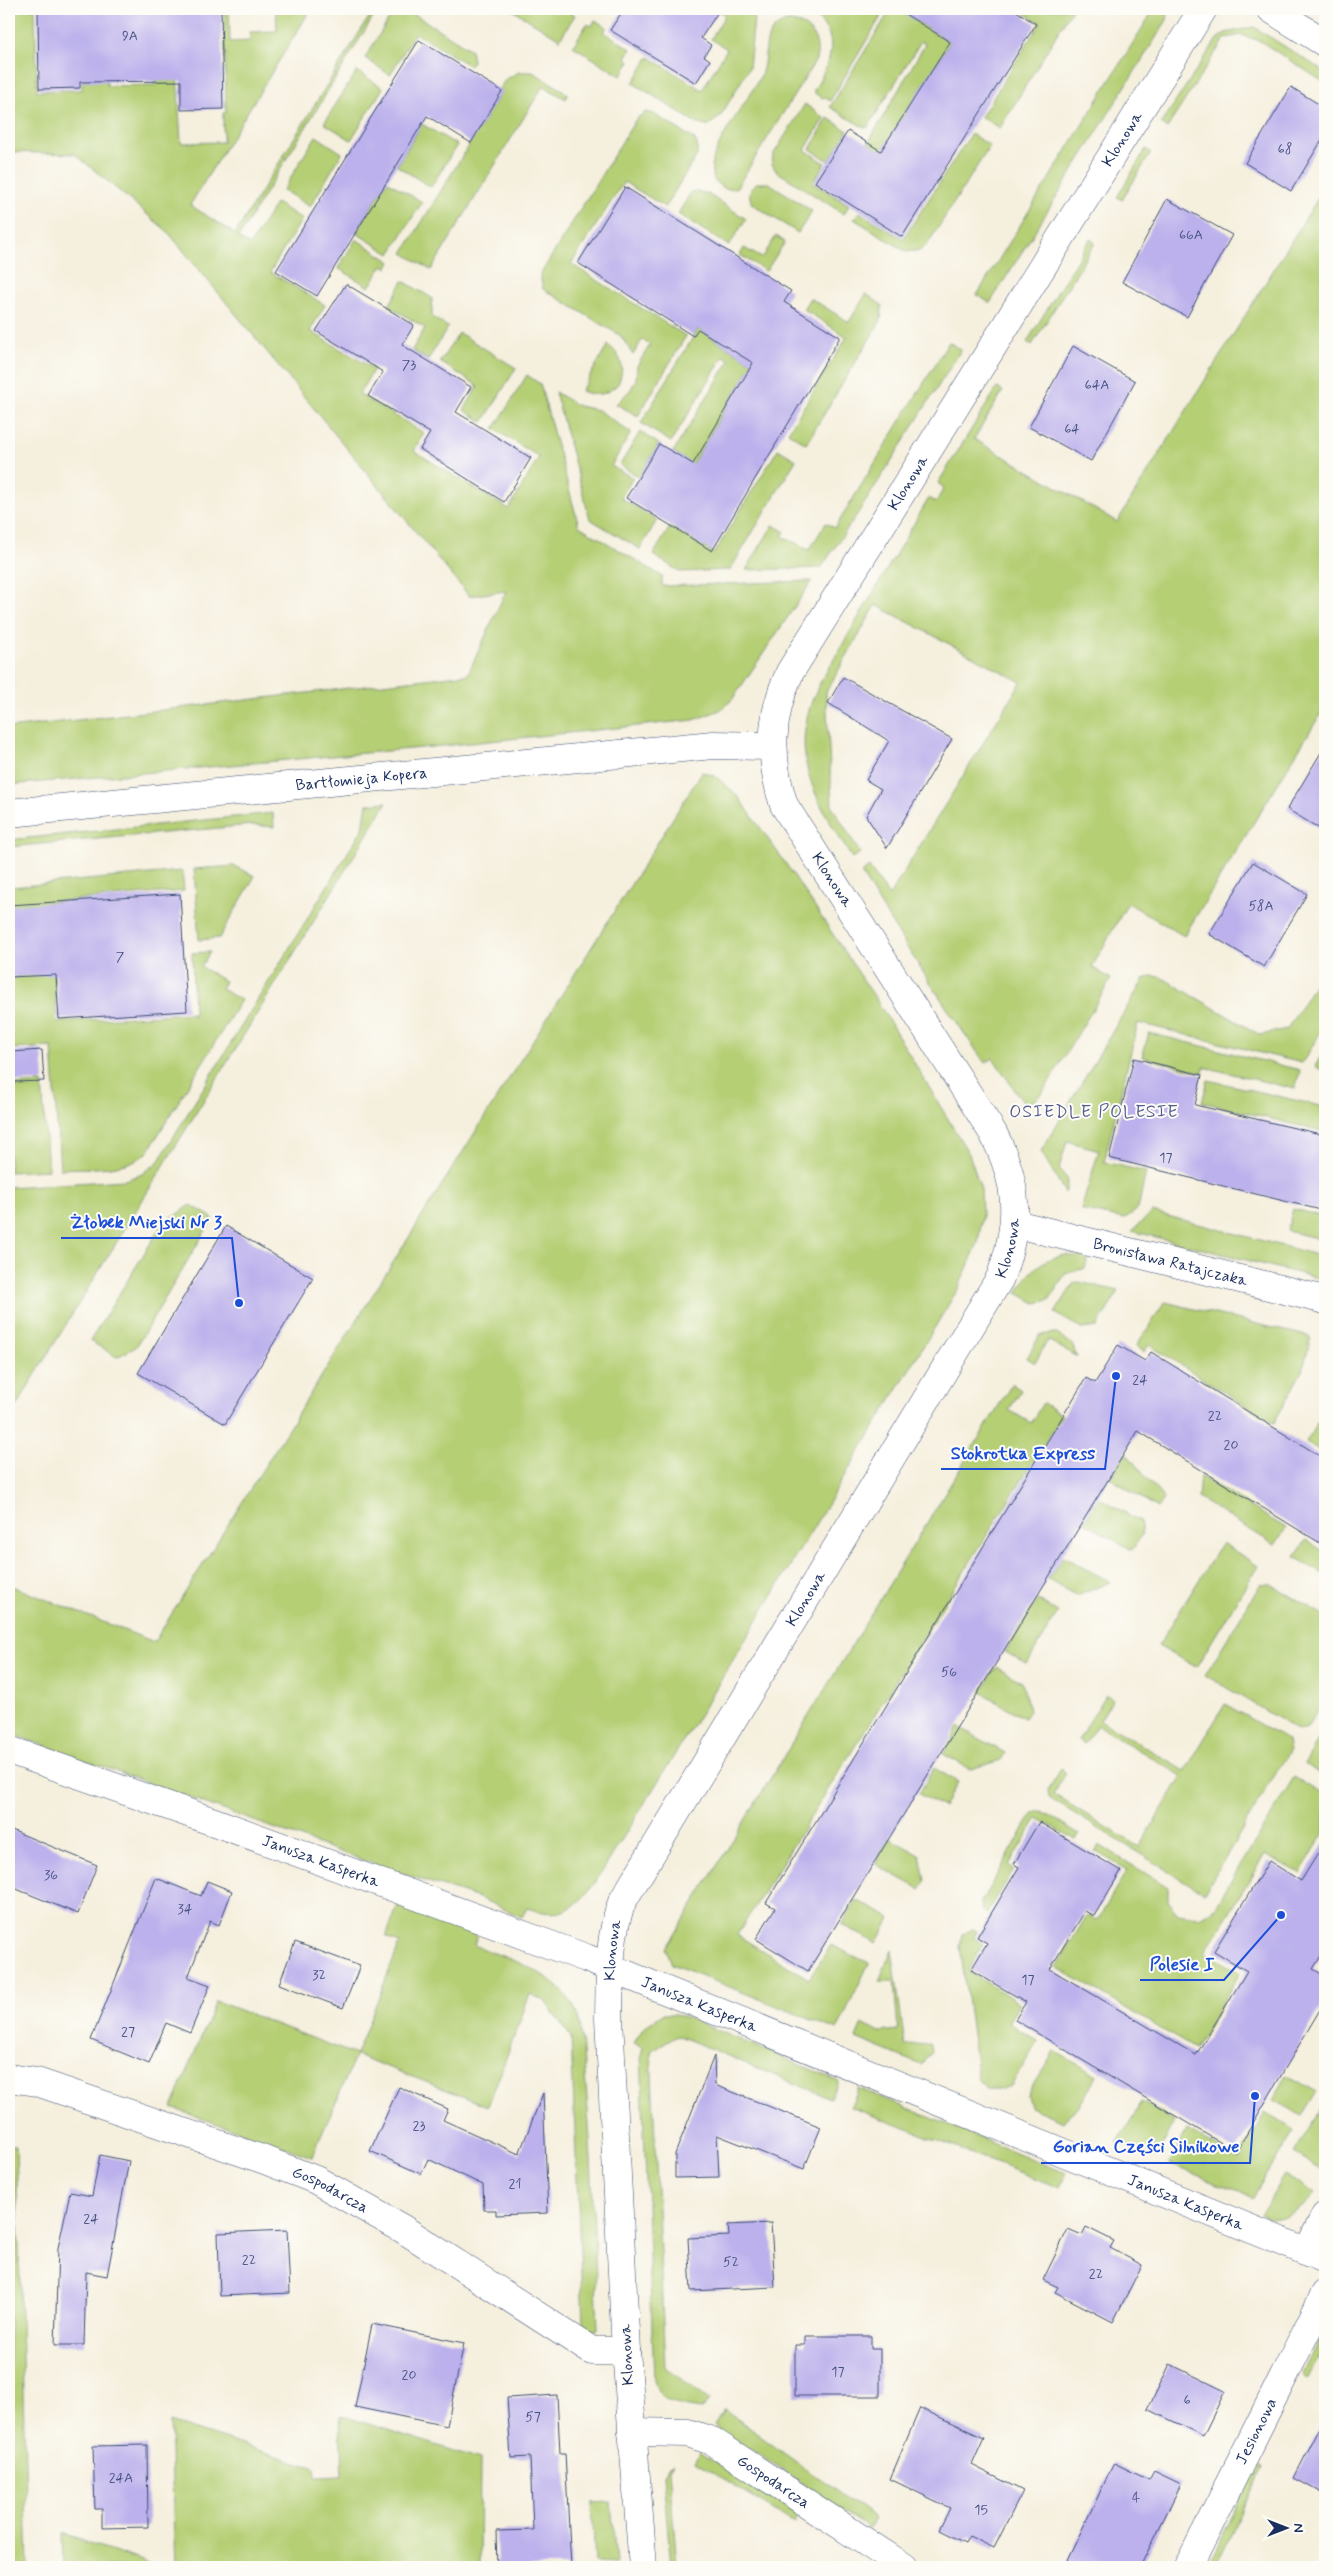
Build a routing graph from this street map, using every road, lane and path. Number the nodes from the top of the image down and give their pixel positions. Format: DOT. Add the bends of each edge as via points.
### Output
graph roads {
  1 [pos="1203,9"];
  2 [pos="1271,9"];
  3 [pos="1325,43"];
  4 [pos="772,746"];
  5 [pos="9,813"];
  6 [pos="1016,1224"];
  7 [pos="1325,1300"];
  8 [pos="9,1750"];
  9 [pos="610,1968"];
  10 [pos="9,2078"];
  11 [pos="1325,2216"];
  12 [pos="1316,2256"];
  13 [pos="1325,2294"];
  14 [pos="626,2351"];
  15 [pos="632,2432"];
  16 [pos="644,2567"];
  17 [pos="904,2567"];
  18 [pos="1188,2567"];
  1 -- 4 [label="street, Klonowa" via="790,672 776,708"];
  2 -- 3 [label="street"];
  4 -- 5 [label="street, Bartłomieja Kopera" via="713,745"];
  4 -- 6 [label="street, Klonowa" via="784,805 977,1105 1002,1151 1011,1182"];
  6 -- 7 [label="street, Bronisława Ratajczaka"];
  6 -- 9 [label="street, Klonowa" via="996,1285 622,1902 616,1918"];
  8 -- 9 [label="street, Janusza Kasperka" via="477,1917"];
  9 -- 12 [label="street, Janusza Kasperka"];
  9 -- 14 [label="street, Klonowa"];
  10 -- 14 [label="street, Gospodarcza" via="37,2082 316,2180 404,2229 592,2351"];
  11 -- 12 [label="street"];
  13 -- 18 [label="street, Jesionowa"];
  14 -- 15 [label="street, Klonowa"];
  15 -- 16 [label="street, Klonowa"];
  15 -- 17 [label="street, Gospodarcza" via="688,2433 712,2441"];
}
